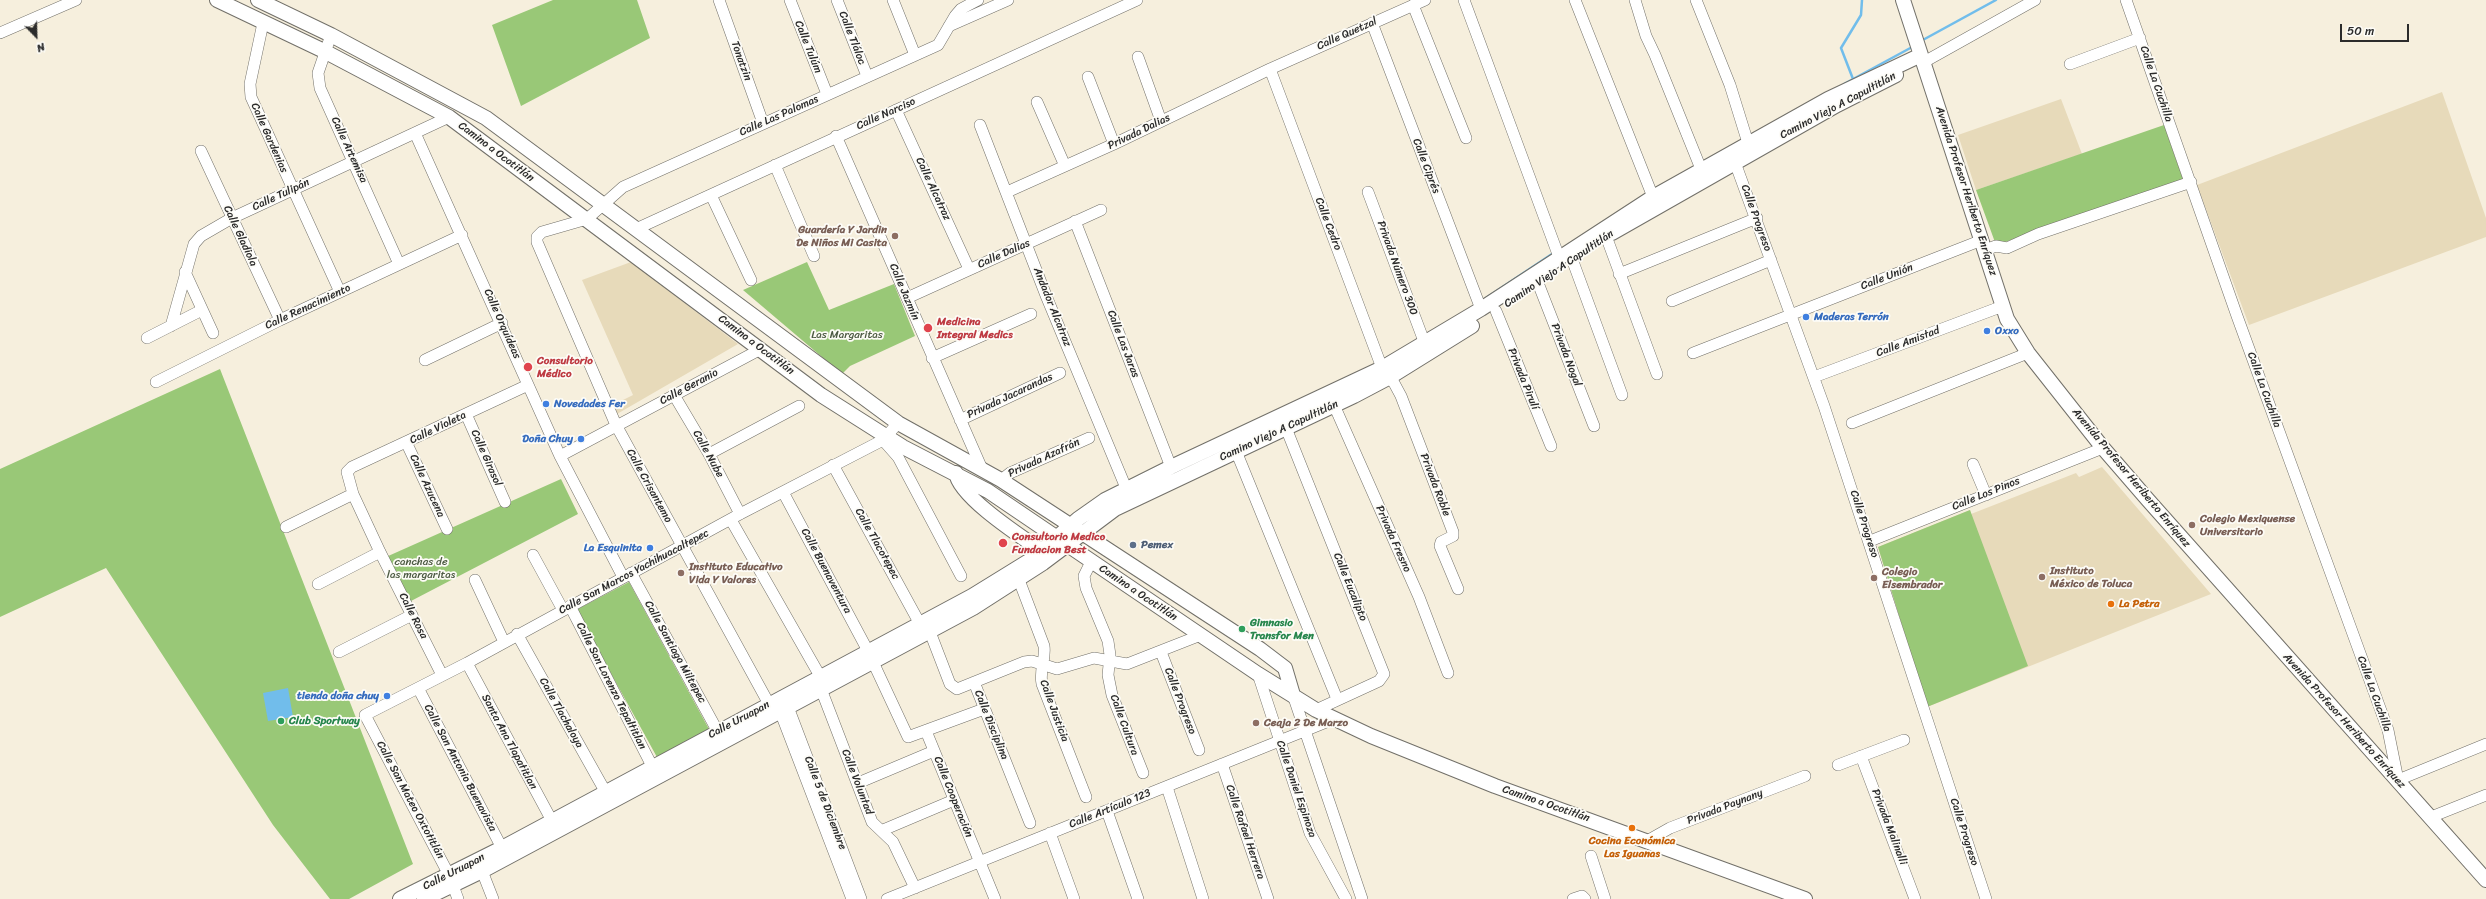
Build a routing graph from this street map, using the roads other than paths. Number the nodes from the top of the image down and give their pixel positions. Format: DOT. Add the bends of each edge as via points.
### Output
graph roads {
  1 [pos="76,0"];
  2 [pos="217,0"];
  3 [pos="258,0"];
  4 [pos="719,0"];
  5 [pos="790,0"];
  6 [pos="837,0"];
  7 [pos="893,0"];
  8 [pos="978,0"];
  9 [pos="1008,0"];
  10 [pos="1136,0"];
  11 [pos="1425,0"];
  12 [pos="1464,0"];
  13 [pos="1575,0"];
  14 [pos="1635,0"];
  15 [pos="1696,0"];
  16 [pos="1903,0"];
  17 [pos="2035,0"];
  18 [pos="2126,0"];
  19 [pos="1413,6"];
  20 [pos="263,23"];
  21 [pos="1372,23"];
  22 [pos="949,26"];
  23 [pos="0,33"];
  24 [pos="331,35"];
  25 [pos="2140,38"];
  26 [pos="324,51"];
  27 [pos="915,55"];
  28 [pos="1138,57"];
  29 [pos="1922,58"];
  30 [pos="2070,64"];
  31 [pos="1270,69"];
  32 [pos="867,76"];
  33 [pos="1088,78"];
  34 [pos="827,94"];
  35 [pos="1036,102"];
  36 [pos="896,110"];
  37 [pos="449,117"];
  38 [pos="1161,121"];
  39 [pos="763,123"];
  40 [pos="980,125"];
  41 [pos="415,134"];
  42 [pos="836,136"];
  43 [pos="1466,138"];
  44 [pos="1748,143"];
  45 [pos="1114,144"];
  46 [pos="201,151"];
  47 [pos="1734,158"];
  48 [pos="354,160"];
  49 [pos="775,165"];
  50 [pos="1065,166"];
  51 [pos="1701,169"];
  52 [pos="2191,182"];
  53 [pos="293,190"];
  54 [pos="1008,192"];
  55 [pos="1368,192"];
  56 [pos="710,195"];
  57 [pos="1652,197"];
  58 [pos="605,204"];
  59 [pos="1101,210"];
  60 [pos="232,218"];
  61 [pos="1757,218"];
  62 [pos="587,219"];
  63 [pos="1075,221"];
  64 [pos="636,229"];
  65 [pos="462,235"];
  66 [pos="1606,236"];
  67 [pos="1027,244"];
  68 [pos="1984,245"];
  69 [pos="814,256"];
  70 [pos="1566,258"];
  71 [pos="1771,260"];
  72 [pos="399,264"];
  73 [pos="969,269"];
  74 [pos="185,272"];
  75 [pos="1620,274"];
  76 [pos="751,280"];
  77 [pos="1538,283"];
  78 [pos="340,292"];
  79 [pos="907,298"];
  80 [pos="1672,301"];
  81 [pos="2003,306"];
  82 [pos="1481,309"];
  83 [pos="202,310"];
  84 [pos="1496,311"];
  85 [pos="1031,314"];
  86 [pos="1792,314"];
  87 [pos="280,320"];
  88 [pos="502,324"];
  89 [pos="171,326"];
  90 [pos="213,333"];
  91 [pos="146,338"];
  92 [pos="1425,344"];
  93 [pos="761,349"];
  94 [pos="1693,353"];
  95 [pos="2028,353"];
  96 [pos="932,358"];
  97 [pos="426,360"];
  98 [pos="1386,372"];
  99 [pos="1060,373"];
  100 [pos="1657,374"];
  101 [pos="1814,377"];
  102 [pos="156,382"];
  103 [pos="528,386"];
  104 [pos="674,395"];
  105 [pos="1622,395"];
  106 [pos="1334,405"];
  107 [pos="799,406"];
  108 [pos="466,414"];
  109 [pos="960,420"];
  110 [pos="898,423"];
  111 [pos="1852,423"];
  112 [pos="616,425"];
  113 [pos="1594,426"];
  114 [pos="1286,428"];
  115 [pos="885,438"];
  116 [pos="1089,438"];
  117 [pos="407,444"];
  118 [pos="1551,446"];
  119 [pos="2103,448"];
  120 [pos="1236,451"];
  121 [pos="709,454"];
  122 [pos="560,456"];
  123 [pos="1973,464"];
  124 [pos="834,465"];
  125 [pos="1171,467"];
  126 [pos="982,469"];
  127 [pos="349,470"];
  128 [pos="956,473"];
  129 [pos="1001,480"];
  130 [pos="1126,488"];
  131 [pos="783,492"];
  132 [pos="353,494"];
  133 [pos="1986,495"];
  134 [pos="505,502"];
  135 [pos="735,517"];
  136 [pos="286,527"];
  137 [pos="447,529"];
  138 [pos="1076,530"];
  139 [pos="1063,541"];
  140 [pos="1870,541"];
  141 [pos="682,546"];
  142 [pos="380,552"];
  143 [pos="1046,554"];
  144 [pos="533,555"];
  145 [pos="1092,562"];
  146 [pos="627,575"];
  147 [pos="961,576"];
  148 [pos="475,580"];
  149 [pos="1019,580"];
  150 [pos="318,584"];
  151 [pos="1458,589"];
  152 [pos="566,608"];
  153 [pos="412,614"];
  154 [pos="925,628"];
  155 [pos="517,634"];
  156 [pos="1200,635"];
  157 [pos="504,642"];
  158 [pos="339,652"];
  159 [pos="1161,652"];
  160 [pos="871,656"];
  161 [pos="1110,662"];
  162 [pos="467,663"];
  163 [pos="1043,664"];
  164 [pos="1448,673"];
  165 [pos="1258,674"];
  166 [pos="442,675"];
  167 [pos="974,682"];
  168 [pos="820,683"];
  169 [pos="418,688"];
  170 [pos="1293,696"];
  171 [pos="1338,699"];
  172 [pos="779,707"];
  173 [pos="984,709"];
  174 [pos="1316,710"];
  175 [pos="365,715"];
  176 [pos="1334,719"];
  177 [pos="1306,730"];
  178 [pos="926,731"];
  179 [pos="718,732"];
  180 [pos="1904,740"];
  181 [pos="1279,741"];
  182 [pos="2486,744"];
  183 [pos="1199,750"];
  184 [pos="934,751"];
  185 [pos="1861,756"];
  186 [pos="1222,764"];
  187 [pos="1838,764"];
  188 [pos="652,766"];
  189 [pos="1142,773"];
  190 [pos="1806,776"];
  191 [pos="2398,780"];
  192 [pos="858,783"];
  193 [pos="1167,787"];
  194 [pos="605,791"];
  195 [pos="2486,795"];
  196 [pos="1086,797"];
  197 [pos="954,800"];
  198 [pos="1107,810"];
  199 [pos="2431,817"];
  200 [pos="552,821"];
  201 [pos="1030,823"];
  202 [pos="882,830"];
  203 [pos="1050,833"];
  204 [pos="1647,841"];
  205 [pos="502,848"];
  206 [pos="1591,856"];
  207 [pos="980,862"];
  208 [pos="2481,867"];
  209 [pos="482,871"];
  210 [pos="451,880"];
  211 [pos="2486,880"];
  212 [pos="915,888"];
  213 [pos="894,898"];
  214 [pos="400,899"];
  215 [pos="424,899"];
  216 [pos="458,899"];
  217 [pos="493,899"];
  218 [pos="852,899"];
  219 [pos="861,899"];
  220 [pos="995,899"];
  221 [pos="1074,899"];
  222 [pos="1138,899"];
  223 [pos="1203,899"];
  224 [pos="1268,899"];
  225 [pos="1346,899"];
  226 [pos="1362,899"];
  227 [pos="1573,899"];
  228 [pos="1585,899"];
  229 [pos="1605,899"];
  230 [pos="1805,899"];
  231 [pos="1915,899"];
  232 [pos="1986,899"];
  1 -- 23 [label="street"];
  2 -- 20 [label="main road, Camino a Ocotitlán"];
  3 -- 24 [label="main road, Camino a Ocotitlán"];
  4 -- 39 [label="street, Tonatzin"];
  5 -- 34 [label="street, Calle Tulúm"];
  6 -- 32 [label="street, Calle Tláloc"];
  7 -- 27 [label="street"];
  8 -- 22 [label="street, Calle Las Palomas" via="961,9"];
  9 -- 22 [label="street"];
  10 -- 36 [label="street, Calle Narciso"];
  11 -- 19 [label="street, Calle Quetzal"];
  12 -- 70 [label="street"];
  13 -- 57 [label="street"];
  14 -- 51 [label="street" via="1646,36"];
  15 -- 44 [label="street" via="1730,85"];
  16 -- 29 [label="main road, Avenida Profesor Heriberto Enríquez"];
  17 -- 29 [label="street, Camino Viejo A Capultitlán"];
  18 -- 25 [label="street, Calle La Cuchilla"];
  19 -- 21 [label="street, Calle Quetzal"];
  19 -- 43 [label="street"];
  20 -- 26 [label="main road, Camino a Ocotitlán"];
  20 -- 53 [label="street, Calle Gardenias" via="250,84 250,97"];
  21 -- 31 [label="street, Calle Quetzal"];
  21 -- 82 [label="street, Calle Ciprés"];
  22 -- 27 [label="street, Calle Las Palomas" via="938,45"];
  24 -- 26 [label="street, Calle Artemisa"];
  24 -- 58 [label="main road, Camino a Ocotitlán" via="486,118"];
  25 -- 30 [label="street"];
  25 -- 52 [label="street, Calle La Cuchilla"];
  26 -- 37 [label="main road, Camino a Ocotitlán"];
  26 -- 48 [label="street, Calle Artemisa" via="318,73 320,88"];
  27 -- 32 [label="street, Calle Las Palomas"];
  28 -- 38 [label="street"];
  29 -- 44 [label="main road, Camino Viejo A Capultitlán" via="1871,77"];
  29 -- 47 [label="main road, Camino Viejo A Capultitlán"];
  29 -- 68 [label="main road, Avenida Profesor Heriberto Enríquez"];
  31 -- 38 [label="street, Privada Dalias"];
  31 -- 98 [label="street, Calle Cedro"];
  32 -- 34 [label="street, Calle Las Palomas"];
  33 -- 45 [label="street"];
  34 -- 39 [label="street, Calle Las Palomas"];
  35 -- 50 [label="street"];
  36 -- 42 [label="street, Calle Narciso"];
  36 -- 73 [label="street, Calle Alcatraz"];
  37 -- 41 [label="street, Calle Tulipán"];
  37 -- 62 [label="main road, Camino a Ocotitlán"];
  38 -- 45 [label="street, Privada Dalias"];
  39 -- 58 [label="street, Calle Las Palomas" via="623,187"];
  40 -- 54 [label="street, Andador Alcatraz"];
  41 -- 48 [label="street, Calle Tulipán"];
  41 -- 65 [label="street, Calle Orquídeas"];
  42 -- 49 [label="street, Calle Narciso"];
  42 -- 79 [label="street, Calle Jazmín"];
  44 -- 47 [label="main road, Camino Viejo A Capultitlán"];
  45 -- 50 [label="street, Privada Dalias"];
  46 -- 60 [label="street, Calle Gladiola"];
  47 -- 51 [label="main road, Camino Viejo A Capultitlán"];
  47 -- 61 [label="street, Calle Progreso"];
  47 -- 66 [label="main road, Camino Viejo A Capultitlán"];
  48 -- 53 [label="street, Calle Tulipán"];
  48 -- 72 [label="street, Calle Artemisa"];
  49 -- 56 [label="street, Calle Narciso"];
  49 -- 69 [label="street"];
  50 -- 54 [label="street, Privada Dalias"];
  51 -- 57 [label="main road, Camino Viejo A Capultitlán"];
  52 -- 68 [label="street, Calle Unión" via="2038,234 2007,248"];
  52 -- 191 [label="street, Calle La Cuchilla" via="2276,426 2388,730"];
  53 -- 60 [label="street, Calle Tulipán"];
  53 -- 78 [label="street, Calle Gardenias"];
  54 -- 67 [label="street, Andador Alcatraz"];
  55 -- 92 [label="street, Privada Número 300"];
  56 -- 64 [label="street, Calle Narciso"];
  56 -- 76 [label="street"];
  57 -- 70 [label="main road, Camino Viejo A Capultitlán"];
  58 -- 62 [label="street, Calle Las Palomas"];
  58 -- 64 [label="main road, Camino a Ocotitlán"];
  59 -- 63 [label="street, Calle Dalias"];
  60 -- 74 [label="street, Calle Tulipán" via="195,242"];
  60 -- 87 [label="street, Calle Gladiola"];
  61 -- 71 [label="street, Calle Progreso"];
  61 -- 75 [label="street"];
  62 -- 93 [label="main road, Camino a Ocotitlán"];
  62 -- 112 [label="street, Calle Crisantemo" via="539,234 537,242"];
  63 -- 67 [label="street, Calle Dalias"];
  63 -- 125 [label="street, Calle Las Jaras"];
  64 -- 110 [label="main road, Camino a Ocotitlán"];
  65 -- 72 [label="street, Calle Renacimiento"];
  65 -- 88 [label="street, Calle Orquídeas"];
  66 -- 70 [label="main road, Camino Viejo A Capultitlán"];
  66 -- 75 [label="street"];
  67 -- 73 [label="street, Calle Dalias"];
  67 -- 130 [label="street, Andador Alcatraz"];
  68 -- 81 [label="main road, Avenida Profesor Heriberto Enríquez"];
  68 -- 86 [label="street, Calle Unión"];
  70 -- 77 [label="main road, Camino Viejo A Capultitlán"];
  70 -- 82 [label="main road, Camino Viejo A Capultitlán"];
  70 -- 105 [label="street"];
  71 -- 80 [label="street"];
  71 -- 86 [label="street, Calle Progreso"];
  72 -- 78 [label="street, Calle Renacimiento"];
  73 -- 79 [label="street, Calle Dalias"];
  74 -- 83 [label="street"];
  74 -- 89 [label="street, Calle Tulipán"];
  75 -- 100 [label="street"];
  77 -- 84 [label="main road, Camino Viejo A Capultitlán"];
  77 -- 113 [label="street, Privada Nogal"];
  78 -- 87 [label="street, Calle Renacimiento"];
  79 -- 96 [label="street, Calle Jazmín"];
  81 -- 95 [label="main road, Avenida Profesor Heriberto Enríquez" via="2014,331"];
  81 -- 101 [label="street, Calle Amistad"];
  82 -- 92 [label="main road, Camino Viejo A Capultitlán"];
  83 -- 89 [label="street"];
  83 -- 90 [label="street"];
  84 -- 98 [label="main road, Camino Viejo A Capultitlán"];
  84 -- 118 [label="street, Privada Pirulí"];
  85 -- 96 [label="street"];
  86 -- 94 [label="street, Calle Unión"];
  86 -- 101 [label="street, Calle Progreso"];
  87 -- 102 [label="street, Calle Renacimiento"];
  88 -- 97 [label="street"];
  88 -- 103 [label="street, Calle Orquídeas"];
  89 -- 91 [label="street"];
  92 -- 98 [label="main road, Camino Viejo A Capultitlán"];
  93 -- 104 [label="street, Calle Geranio"];
  93 -- 115 [label="main road, Camino a Ocotitlán" via="821,395"];
  95 -- 111 [label="street"];
  95 -- 119 [label="main road, Avenida Profesor Heriberto Enríquez"];
  96 -- 109 [label="street, Calle Jazmín"];
  98 -- 106 [label="main road, Camino Viejo A Capultitlán"];
  98 -- 125 [label="main road, Camino Viejo A Capultitlán"];
  98 -- 151 [label="street, Privada Roble" via="1401,396 1453,532 1451,538 1440,545"];
  99 -- 109 [label="street, Privada Jacarandas"];
  101 -- 140 [label="street, Calle Progreso"];
  103 -- 108 [label="street, Calle Violeta"];
  103 -- 122 [label="street, Calle Orquídeas"];
  104 -- 112 [label="street, Calle Geranio"];
  104 -- 121 [label="street, Calle Nube"];
  106 -- 114 [label="main road, Camino Viejo A Capultitlán"];
  106 -- 164 [label="street, Privada Fresno" via="1419,596"];
  107 -- 121 [label="street"];
  108 -- 117 [label="street, Calle Violeta"];
  108 -- 134 [label="street, Calle Girasol"];
  109 -- 126 [label="street, Calle Jazmín"];
  110 -- 115 [label="street, Calle San Marcos Yachihuacaltepec"];
  110 -- 126 [label="main road, Camino a Ocotitlán"];
  112 -- 122 [label="street, Calle Geranio"];
  112 -- 141 [label="street, Calle Crisantemo"];
  114 -- 120 [label="main road, Camino Viejo A Capultitlán"];
  114 -- 171 [label="street, Calle Eucalipto" via="1384,674 1379,681"];
  115 -- 124 [label="street, Calle San Marcos Yachihuacaltepec"];
  115 -- 128 [label="main road, Camino a Ocotitlán"];
  115 -- 147 [label="street" via="898,457"];
  116 -- 129 [label="street, Privada Azafrán" via="1010,473"];
  117 -- 127 [label="street, Calle Violeta"];
  117 -- 137 [label="street, Calle Azucena"];
  119 -- 133 [label="street, Calle Los Pinos"];
  119 -- 191 [label="main road, Avenida Profesor Heriberto Enríquez"];
  120 -- 138 [label="main road, Camino Viejo A Capultitlán"];
  120 -- 171 [label="street"];
  121 -- 135 [label="street, Calle Nube"];
  122 -- 146 [label="street, Calle Orquídeas"];
  123 -- 133 [label="street"];
  124 -- 131 [label="street, Calle San Marcos Yachihuacaltepec"];
  124 -- 154 [label="street, Calle Tlacotepec"];
  125 -- 130 [label="main road, Camino Viejo A Capultitlán"];
  126 -- 129 [label="main road, Camino a Ocotitlán"];
  127 -- 132 [label="street, Calle Rosa" via="347,477"];
  128 -- 139 [label="main road, Camino a Ocotitlán"];
  128 -- 143 [label="main road" via="958,482 972,499"];
  129 -- 138 [label="main road, Camino a Ocotitlán"];
  130 -- 138 [label="main road, Camino Viejo A Capultitlán" via="1095,506"];
  131 -- 135 [label="street, Calle San Marcos Yachihuacaltepec"];
  131 -- 160 [label="street, Calle Buenaventura"];
  132 -- 136 [label="street"];
  132 -- 142 [label="street, Calle Rosa"];
  133 -- 140 [label="street, Calle Los Pinos"];
  135 -- 141 [label="street, Calle San Marcos Yachihuacaltepec"];
  135 -- 168 [label="street, Calle Nube"];
  138 -- 139 [label="main road, Calle Uruapan"];
  138 -- 170 [label="main road, Camino a Ocotitlán" via="1282,665 1287,672"];
  139 -- 143 [label="main road, Calle Uruapan"];
  139 -- 145 [label="main road, Camino a Ocotitlán"];
  140 -- 232 [label="street, Calle Progreso"];
  141 -- 146 [label="street, Calle San Marcos Yachihuacaltepec"];
  141 -- 172 [label="street, Calle Crisantemo"];
  142 -- 150 [label="street"];
  142 -- 153 [label="street, Calle Rosa"];
  143 -- 149 [label="main road, Calle Uruapan"];
  143 -- 154 [label="main road, Calle Uruapan" via="1011,573"];
  144 -- 152 [label="street"];
  145 -- 156 [label="main road, Camino a Ocotitlán"];
  145 -- 161 [label="street, Calle Cultura" via="1084,580 1108,641"];
  146 -- 152 [label="street, Calle San Marcos Yachihuacaltepec"];
  146 -- 179 [label="street, Calle Santiago Miltepec"];
  148 -- 157 [label="street"];
  149 -- 154 [label="main road, Calle Uruapan"];
  149 -- 163 [label="street, Calle Justicia" via="1044,646"];
  152 -- 155 [label="street, Calle San Marcos Yachihuacaltepec"];
  152 -- 188 [label="street, Calle San Lorenzo Tepaltitlan"];
  153 -- 158 [label="street"];
  153 -- 166 [label="street, Calle Rosa"];
  154 -- 160 [label="main road, Calle Uruapan"];
  154 -- 167 [label="street, Calle Disciplina" via="952,686 960,688"];
  155 -- 157 [label="street, Calle San Marcos Yachihuacaltepec"];
  155 -- 194 [label="street, Calle Tlachaloya"];
  156 -- 159 [label="street"];
  156 -- 165 [label="main road, Camino a Ocotitlán"];
  157 -- 162 [label="street, Calle San Marcos Yachihuacaltepec"];
  159 -- 161 [label="street" via="1128,664"];
  159 -- 183 [label="street, Calle Progreso"];
  160 -- 168 [label="main road, Calle Uruapan"];
  160 -- 178 [label="street" via="906,735 912,737"];
  161 -- 163 [label="street" via="1089,658 1057,669"];
  161 -- 189 [label="street, Calle Cultura" via="1108,675 1112,695"];
  162 -- 166 [label="street, Calle San Marcos Yachihuacaltepec"];
  162 -- 200 [label="street, Santa Ana Tlapatitlan"];
  163 -- 167 [label="street" via="1032,661 1014,664"];
  163 -- 196 [label="street, Calle Justicia" via="1042,684"];
  165 -- 170 [label="main road, Camino a Ocotitlán"];
  165 -- 181 [label="street, Calle Daniel Espinoza"];
  166 -- 169 [label="street, Calle San Marcos Yachihuacaltepec"];
  167 -- 173 [label="street, Calle Disciplina"];
  168 -- 172 [label="main road, Calle Uruapan"];
  168 -- 172 [label="main road, Calle Uruapan"];
  168 -- 192 [label="street, Calle Voluntad"];
  169 -- 175 [label="street, Calle San Marcos Yachihuacaltepec"];
  169 -- 205 [label="street, Calle San Antonio Buenavista"];
  170 -- 174 [label="main road, Camino a Ocotitlán"];
  170 -- 177 [label="street"];
  171 -- 174 [label="street, Calle Eucalipto"];
  172 -- 179 [label="main road, Calle Uruapan"];
  172 -- 209 [label="main road, Calle Uruapan"];
  172 -- 218 [label="street, Calle 5 de Diciembre"];
  172 -- 219 [label="street, Calle 5 de Diciembre"];
  173 -- 178 [label="street"];
  173 -- 201 [label="street, Calle Disciplina"];
  174 -- 176 [label="main road, Camino a Ocotitlán"];
  175 -- 210 [label="street, Calle San Mateo Oxtotitlán"];
  176 -- 177 [label="street, Calle Artículo 123"];
  176 -- 204 [label="main road, Camino a Ocotitlán" via="1495,786"];
  177 -- 181 [label="street, Calle Artículo 123"];
  177 -- 226 [label="street"];
  178 -- 184 [label="street, Calle Cooperación"];
  179 -- 188 [label="main road, Calle Uruapan"];
  180 -- 185 [label="street"];
  181 -- 186 [label="street, Calle Artículo 123"];
  181 -- 225 [label="street, Calle Daniel Espinoza" via="1310,833"];
  182 -- 191 [label="street"];
  184 -- 192 [label="street"];
  184 -- 197 [label="street, Calle Cooperación"];
  185 -- 187 [label="street"];
  185 -- 231 [label="street, Privada Malinalli"];
  186 -- 193 [label="street, Calle Artículo 123"];
  186 -- 224 [label="street, Calle Rafael Herrera"];
  188 -- 194 [label="main road, Calle Uruapan"];
  190 -- 204 [label="street, Privada Paynany" via="1670,828"];
  191 -- 199 [label="main road, Avenida Profesor Heriberto Enríquez"];
  192 -- 202 [label="street, Calle Voluntad" via="872,822"];
  193 -- 198 [label="street, Calle Artículo 123"];
  193 -- 223 [label="street"];
  194 -- 200 [label="main road, Calle Uruapan"];
  195 -- 199 [label="street"];
  197 -- 202 [label="street"];
  197 -- 207 [label="street, Calle Cooperación"];
  198 -- 203 [label="street, Calle Artículo 123"];
  198 -- 222 [label="street"];
  199 -- 208 [label="main road, Avenida Profesor Heriberto Enríquez"];
  200 -- 205 [label="main road, Calle Uruapan"];
  202 -- 212 [label="street, Calle Voluntad" via="897,848"];
  203 -- 207 [label="street, Calle Artículo 123"];
  203 -- 221 [label="street"];
  204 -- 230 [label="main road, Camino a Ocotitlán"];
  205 -- 210 [label="main road, Calle Uruapan"];
  206 -- 229 [label="street"];
  207 -- 212 [label="street, Calle Artículo 123"];
  207 -- 220 [label="street, Calle Cooperación"];
  208 -- 211 [label="main road, Avenida Profesor Heriberto Enríquez"];
  209 -- 210 [label="main road, Calle Uruapan"];
  209 -- 217 [label="street"];
  210 -- 214 [label="main road, Calle Uruapan"];
  210 -- 215 [label="main road, Calle Uruapan"];
  210 -- 216 [label="street, Calle San Mateo Oxtotitlán"];
  212 -- 213 [label="street, Calle Artículo 123"];
  227 -- 228 [label="street" via="1582,896"];
}
